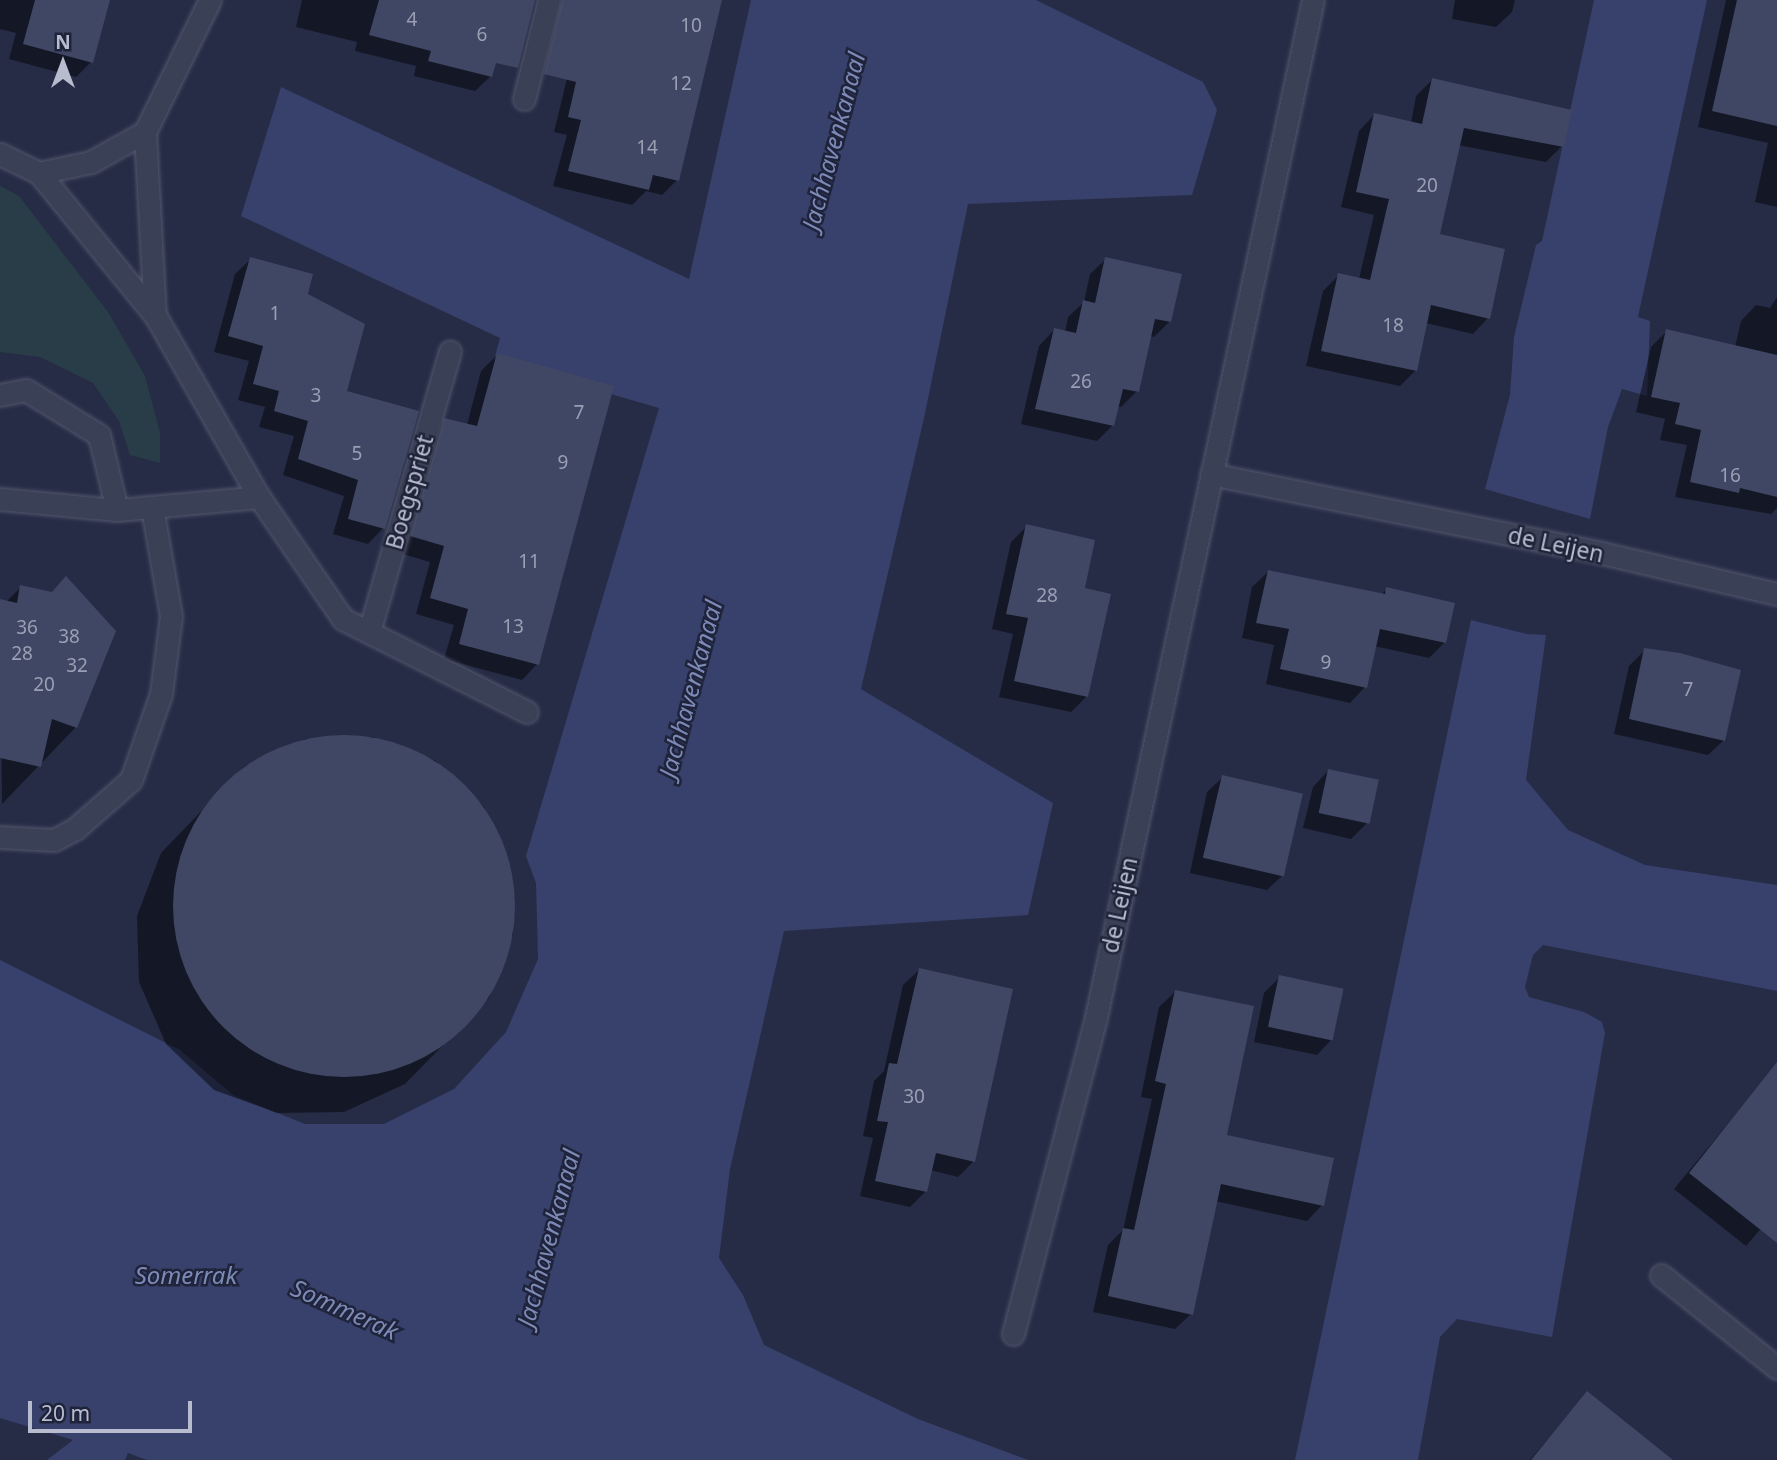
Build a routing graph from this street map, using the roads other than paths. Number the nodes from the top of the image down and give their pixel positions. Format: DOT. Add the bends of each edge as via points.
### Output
graph roads {
  1 [pos="210,0"];
  2 [pos="549,0"];
  3 [pos="1313,0"];
  4 [pos="524,99"];
  5 [pos="145,132"];
  6 [pos="0,154"];
  7 [pos="39,173"];
  8 [pos="155,315"];
  9 [pos="450,351"];
  10 [pos="0,395"];
  11 [pos="1211,474"];
  12 [pos="259,498"];
  13 [pos="0,499"];
  14 [pos="152,507"];
  15 [pos="117,510"];
  16 [pos="1777,594"];
  17 [pos="369,632"];
  18 [pos="527,712"];
  19 [pos="0,837"];
  20 [pos="1661,1275"];
  21 [pos="1013,1334"];
  22 [pos="1777,1368"];
  1 -- 5 [label="street"];
  2 -- 4 [label="street"];
  3 -- 11 [label="street, de Leijen"];
  5 -- 7 [label="street" via="91,162"];
  5 -- 8 [label="street"];
  6 -- 7 [label="street"];
  7 -- 8 [label="street"];
  8 -- 12 [label="street"];
  9 -- 17 [label="street, Boegspriet"];
  10 -- 15 [label="street" via="26,390 99,435"];
  11 -- 16 [label="street, de Leijen" via="1602,553"];
  11 -- 21 [label="street, de Leijen" via="1096,1017"];
  12 -- 14 [label="street"];
  12 -- 17 [label="street" via="343,619"];
  13 -- 15 [label="street"];
  14 -- 15 [label="street"];
  14 -- 19 [label="street" via="171,617 161,694 131,780 75,829 54,840"];
  17 -- 18 [label="street"];
  20 -- 22 [label="street"];
}
